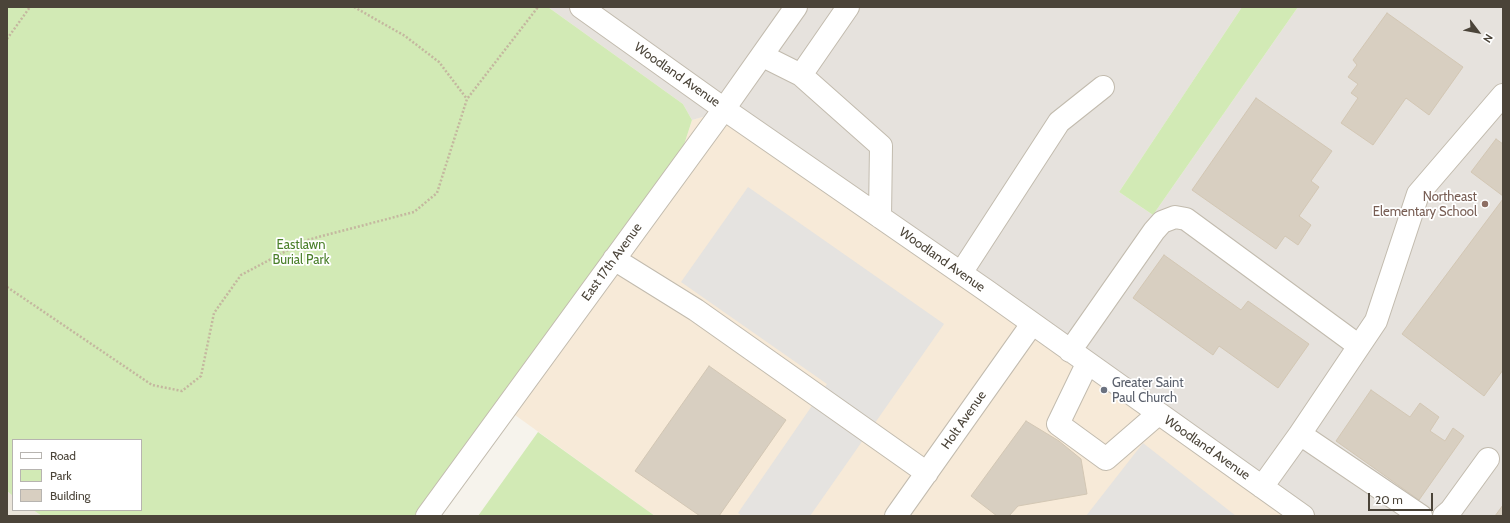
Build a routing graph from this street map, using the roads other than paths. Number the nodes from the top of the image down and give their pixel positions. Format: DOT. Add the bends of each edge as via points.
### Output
graph roads {
  1 [pos="580,7"];
  2 [pos="796,7"];
  3 [pos="848,7"];
  4 [pos="763,56"];
  5 [pos="801,75"];
  6 [pos="1102,87"];
  7 [pos="1503,95"];
  8 [pos="724,109"];
  9 [pos="880,217"];
  10 [pos="614,259"];
  11 [pos="961,273"];
  12 [pos="1032,324"];
  13 [pos="1359,346"];
  14 [pos="1070,351"];
  15 [pos="1087,364"];
  16 [pos="1158,414"];
  17 [pos="1300,434"];
  18 [pos="1488,459"];
  19 [pos="927,472"];
  20 [pos="1262,487"];
  21 [pos="428,516"];
  22 [pos="896,516"];
  23 [pos="1303,516"];
  24 [pos="1420,516"];
  25 [pos="1444,516"];
  1 -- 8 [label="street, Woodland Avenue"];
  2 -- 4 [label="street, East 17th Avenue"];
  3 -- 5 [label="street"];
  4 -- 5 [label="street"];
  4 -- 8 [label="street, East 17th Avenue"];
  5 -- 9 [label="street" via="881,146"];
  6 -- 11 [label="street" via="1059,122"];
  7 -- 13 [label="street" via="1418,194 1376,320"];
  8 -- 9 [label="street, Woodland Avenue"];
  8 -- 10 [label="street, East 17th Avenue"];
  9 -- 11 [label="street, Woodland Avenue"];
  10 -- 19 [label="street" via="696,310"];
  10 -- 21 [label="street, East 17th Avenue"];
  11 -- 12 [label="street, Woodland Avenue"];
  12 -- 14 [label="street, Woodland Avenue"];
  12 -- 19 [label="street, Holt Avenue"];
  13 -- 14 [label="street" via="1186,219 1174,217 1162,222 1154,231"];
  13 -- 17 [label="street"];
  14 -- 15 [label="street, Woodland Avenue"];
  15 -- 16 [label="street, Woodland Avenue"];
  15 -- 16 [label="street" via="1058,424 1106,459"];
  16 -- 20 [label="street, Woodland Avenue"];
  17 -- 20 [label="street"];
  17 -- 24 [label="street"];
  18 -- 25 [label="street"];
  19 -- 22 [label="street, Holt Avenue"];
  20 -- 23 [label="street, Woodland Avenue"];
}
